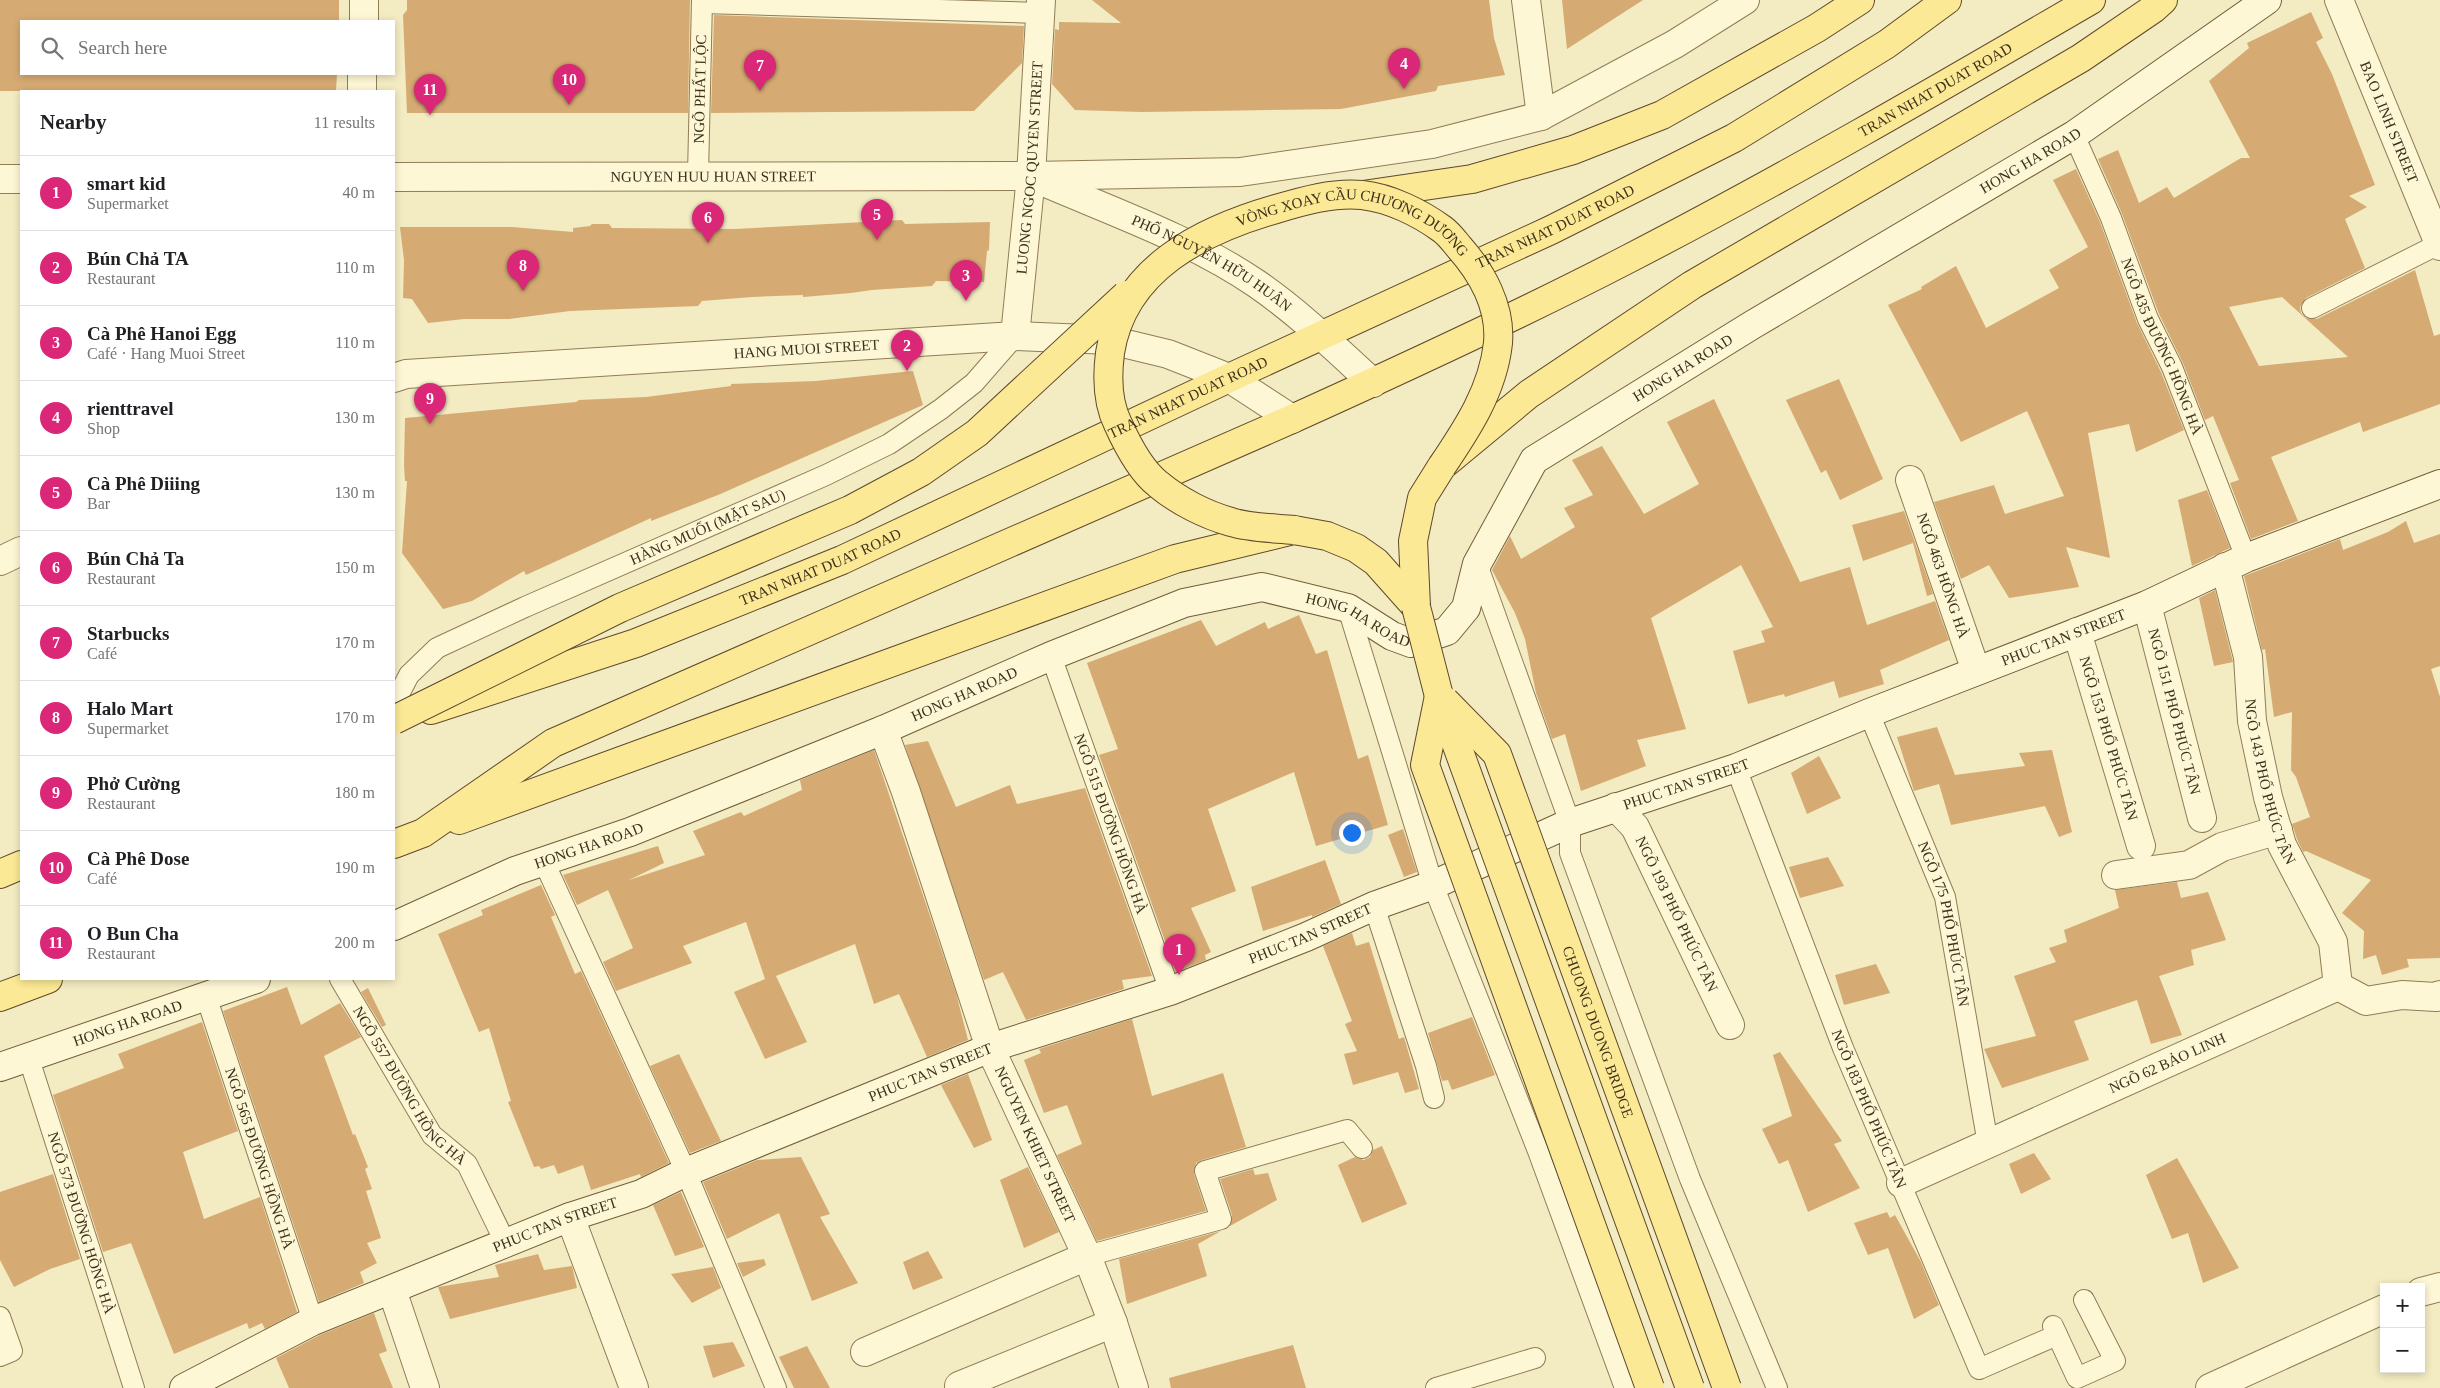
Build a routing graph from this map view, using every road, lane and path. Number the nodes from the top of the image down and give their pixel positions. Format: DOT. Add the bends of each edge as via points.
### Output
graph roads {
  1 [pos="364,0"];
  2 [pos="1526,0"];
  3 [pos="1745,0"];
  4 [pos="1860,0"];
  5 [pos="1947,0"];
  6 [pos="2091,0"];
  7 [pos="2267,0"];
  8 [pos="2339,0"];
  9 [pos="702,1"];
  10 [pos="2158,4"];
  11 [pos="1040,6"];
  12 [pos="364,20"];
  13 [pos="362,75"];
  14 [pos="362,90"];
  15 [pos="1541,116"];
  16 [pos="2074,135"];
  17 [pos="698,175"];
  18 [pos="1031,176"];
  19 [pos="395,177"];
  20 [pos="0,179"];
  21 [pos="20,179"];
  22 [pos="1363,195"];
  23 [pos="2440,245"];
  24 [pos="1149,274"];
  25 [pos="2312,308"];
  26 [pos="1015,336"];
  27 [pos="1322,336"];
  28 [pos="395,378"];
  29 [pos="1229,378"];
  30 [pos="1372,383"];
  31 [pos="1292,419"];
  32 [pos="1442,466"];
  33 [pos="1910,480"];
  34 [pos="2440,484"];
  35 [pos="1294,530"];
  36 [pos="20,551"];
  37 [pos="0,561"];
  38 [pos="2235,562"];
  39 [pos="1477,564"];
  40 [pos="2147,605"];
  41 [pos="1416,607"];
  42 [pos="1348,608"];
  43 [pos="2078,632"];
  44 [pos="1051,656"];
  45 [pos="1976,671"];
  46 [pos="1439,696"];
  47 [pos="395,702"];
  48 [pos="1869,713"];
  49 [pos="395,720"];
  50 [pos="395,721"];
  51 [pos="883,730"];
  52 [pos="1736,768"];
  53 [pos="1616,807"];
  54 [pos="2202,818"];
  55 [pos="1570,823"];
  56 [pos="2278,830"];
  57 [pos="423,832"];
  58 [pos="395,844"];
  59 [pos="2141,846"];
  60 [pos="544,862"];
  61 [pos="20,865"];
  62 [pos="0,874"];
  63 [pos="2116,875"];
  64 [pos="1433,885"];
  65 [pos="1374,906"];
  66 [pos="395,926"];
  67 [pos="45,980"];
  68 [pos="253,980"];
  69 [pos="341,980"];
  70 [pos="2338,986"];
  71 [pos="1170,991"];
  72 [pos="2440,995"];
  73 [pos="206,996"];
  74 [pos="0,997"];
  75 [pos="1730,1024"];
  76 [pos="990,1048"];
  77 [pos="29,1059"];
  78 [pos="0,1067"];
  79 [pos="1434,1098"];
  80 [pos="1988,1144"];
  81 [pos="1362,1148"];
  82 [pos="686,1172"];
  83 [pos="1900,1183"];
  84 [pos="570,1217"];
  85 [pos="506,1244"];
  86 [pos="1087,1256"];
  87 [pos="2440,1287"];
  88 [pos="392,1290"];
  89 [pos="2425,1291"];
  90 [pos="2084,1300"];
  91 [pos="2380,1311"];
  92 [pos="0,1317"];
  93 [pos="312,1321"];
  94 [pos="1113,1323"];
  95 [pos="865,1352"];
  96 [pos="0,1356"];
  97 [pos="1535,1358"];
  98 [pos="134,1388"];
  99 [pos="184,1388"];
  100 [pos="424,1388"];
  101 [pos="634,1388"];
  102 [pos="776,1388"];
  103 [pos="959,1388"];
  104 [pos="1134,1388"];
  105 [pos="1436,1388"];
  106 [pos="1625,1388"];
  107 [pos="1650,1388"];
  108 [pos="1690,1388"];
  109 [pos="1727,1388"];
  110 [pos="1777,1388"];
  111 [pos="2210,1388"];
  1 -- 12 [label="street"];
  2 -- 15 [label="street"];
  3 -- 15 [label="street" via="1675,44"];
  4 -- 22 [label="main road" via="1818,28 1662,115 1582,147 1472,179"];
  5 -- 27 [label="main road, TRAN NHAT DUAT ROAD" via="1887,44 1734,138 1551,230"];
  6 -- 30 [label="main road, TRAN NHAT DUAT ROAD" via="1826,153 1627,259"];
  7 -- 16 [label="street, HONG HA ROAD"];
  8 -- 23 [label="street, BAO LINH STREET"];
  9 -- 11 [label="lane, NGÕ PHẤT LỘC"];
  9 -- 17 [label="lane, NGÕ PHẤT LỘC"];
  10 -- 32 [label="main road, bridge" via="2082,58 1692,285 1529,394"];
  11 -- 18 [label="street, LUONG NGOC QUYEN STREET"];
  13 -- 14 [label="street"];
  15 -- 18 [label="street" via="1432,144 1240,172"];
  16 -- 38 [label="lane, NGÕ 435 ĐƯỜNG HỒNG HÀ" via="2111,218 2148,319 2172,367"];
  16 -- 39 [label="street, HONG HA ROAD" via="1752,325 1534,460"];
  17 -- 18 [label="street, NGUYEN HUU HUAN STREET"];
  17 -- 19 [label="street, NGUYEN HUU HUAN STREET"];
  18 -- 26 [label="street, LUONG NGOC QUYEN STREET"];
  18 -- 27 [label="street, PHỐ NGUYỄN HỮU HUÂN" via="1186,243 1258,285"];
  20 -- 21 [label="street"];
  22 -- 24 [label="main road, VÒNG XOAY CẦU CHƯƠNG DƯƠNG, bridge" via="1329,196 1297,202 1219,228 1170,256"];
  22 -- 32 [label="main road, VÒNG XOAY CẦU CHƯƠNG DƯƠNG, bridge" via="1406,208 1444,230 1477,268 1494,304 1498,342 1491,373 1474,419"];
  23 -- 25 [label="lane"];
  24 -- 35 [label="main road, VÒNG XOAY CẦU CHƯƠNG DƯƠNG, bridge" via="1126,304 1112,337 1108,370 1111,410 1129,448 1156,483 1197,509 1232,523"];
  24 -- 49 [label="main road, bridge" via="977,433 921,472 850,510 620,608"];
  26 -- 28 [label="street, HANG MUOI STREET" via="406,374"];
  26 -- 29 [label="street, HANG MUOI STREET" via="1110,340 1168,354"];
  26 -- 47 [label="lane, HÀNG MUỐI (MẶT SAU)" via="974,383 889,444 437,648 409,675"];
  27 -- 29 [label="main road, TRAN NHAT DUAT ROAD"];
  27 -- 30 [label="street, PHỐ NGUYỄN HỮU HUÂN"];
  29 -- 31 [label="street, HANG MUOI STREET"];
  29 -- 50 [label="main road, TRAN NHAT DUAT ROAD" via="774,589 636,643"];
  30 -- 31 [label="main road, TRAN NHAT DUAT ROAD"];
  31 -- 57 [label="main road, TRAN NHAT DUAT ROAD" via="553,743"];
  32 -- 41 [label="main road, VÒNG XOAY CẦU CHƯƠNG DƯƠNG" via="1422,498 1412,541"];
  33 -- 45 [label="street, NGÕ 463 HỒNG HÀ"];
  34 -- 38 [label="street, PHUC TAN STREET"];
  35 -- 41 [label="main road, VÒNG XOAY CẦU CHƯƠNG DƯƠNG" via="1327,536 1356,548 1376,562"];
  35 -- 57 [label="main road" via="1175,559"];
  36 -- 37 [label="street"];
  38 -- 40 [label="street, PHUC TAN STREET"];
  38 -- 56 [label="street, NGÕ 143 PHỐ PHÚC TÂN" via="2248,657 2252,721"];
  39 -- 42 [label="street, HONG HA ROAD" via="1466,608 1447,631 1411,643 1392,636"];
  39 -- 55 [label="lane"];
  40 -- 43 [label="street, PHUC TAN STREET"];
  40 -- 54 [label="street, NGÕ 151 PHỐ PHÚC TÂN"];
  41 -- 46 [label="main road, bridge"];
  42 -- 44 [label="street, HONG HA ROAD" via="1262,587 1184,603"];
  42 -- 64 [label="lane"];
  43 -- 45 [label="street, PHUC TAN STREET"];
  43 -- 59 [label="street, NGÕ 153 PHỐ PHÚC TÂN"];
  44 -- 51 [label="street, HONG HA ROAD"];
  44 -- 71 [label="lane, NGÕ 515 ĐƯỜNG HỒNG HÀ"];
  45 -- 48 [label="street, PHUC TAN STREET"];
  46 -- 107 [label="main road, bridge" via="1425,765"];
  46 -- 108 [label="main road, bridge"];
  46 -- 109 [label="main road, CHUONG DUONG BRIDGE, bridge" via="1497,754"];
  48 -- 52 [label="street, PHUC TAN STREET"];
  48 -- 80 [label="lane, NGÕ 175 PHỐ PHÚC TÂN" via="1945,897"];
  51 -- 60 [label="street, HONG HA ROAD" via="630,832"];
  51 -- 76 [label="street, NGUYEN KHIET STREET"];
  52 -- 53 [label="street, PHUC TAN STREET"];
  52 -- 83 [label="lane, NGÕ 183 PHỐ PHÚC TÂN"];
  53 -- 55 [label="street, PHUC TAN STREET"];
  53 -- 75 [label="street, NGÕ 193 PHỐ PHÚC TÂN" via="1634,827"];
  55 -- 64 [label="street, PHUC TAN STREET"];
  55 -- 110 [label="lane" via="1570,853 1690,1179"];
  56 -- 63 [label="street" via="2222,847 2189,865"];
  56 -- 70 [label="street, NGÕ 143 PHỐ PHÚC TÂN" via="2282,845 2333,942"];
  57 -- 58 [label="main road"];
  60 -- 66 [label="street, HONG HA ROAD" via="515,871"];
  60 -- 82 [label="lane"];
  61 -- 62 [label="main road"];
  64 -- 65 [label="street, PHUC TAN STREET"];
  64 -- 106 [label="lane" via="1538,1151"];
  65 -- 71 [label="street, PHUC TAN STREET"];
  65 -- 79 [label="lane"];
  67 -- 74 [label="main road"];
  68 -- 73 [label="street, HONG HA ROAD"];
  69 -- 85 [label="lane, NGÕ 557 ĐƯỜNG HỒNG HÀ" via="432,1135 467,1164"];
  70 -- 72 [label="street" via="2366,1001 2402,995"];
  70 -- 80 [label="street, NGÕ 62 BẢO LINH"];
  71 -- 76 [label="street, PHUC TAN STREET"];
  73 -- 77 [label="street, HONG HA ROAD"];
  73 -- 93 [label="lane, NGÕ 565 ĐƯỜNG HỒNG HÀ"];
  76 -- 82 [label="street, PHUC TAN STREET"];
  76 -- 86 [label="street, NGUYEN KHIET STREET"];
  77 -- 78 [label="street, HONG HA ROAD"];
  77 -- 98 [label="lane, NGÕ 573 ĐƯỜNG HỒNG HÀ"];
  80 -- 83 [label="street, NGÕ 62 BẢO LINH"];
  81 -- 86 [label="lane" via="1347,1130 1206,1171 1221,1219"];
  82 -- 84 [label="street, PHUC TAN STREET" via="641,1194"];
  82 -- 102 [label="lane"];
  83 -- 90 [label="lane, NGÕ 183 PHỐ PHÚC TÂN" via="1979,1369 2055,1330 2077,1378 2115,1361"];
  84 -- 85 [label="street, PHUC TAN STREET"];
  84 -- 101 [label="street"];
  85 -- 88 [label="street, PHUC TAN STREET"];
  86 -- 94 [label="street, NGUYEN KHIET STREET"];
  86 -- 95 [label="street"];
  87 -- 89 [label="street"];
  88 -- 93 [label="street, PHUC TAN STREET"];
  88 -- 100 [label="street"];
  91 -- 111 [label="street"];
  92 -- 96 [label="lane" via="12,1351"];
  93 -- 99 [label="street, PHUC TAN STREET"];
  94 -- 103 [label="street"];
  94 -- 104 [label="street, NGUYEN KHIET STREET"];
  97 -- 105 [label="lane"];
}
